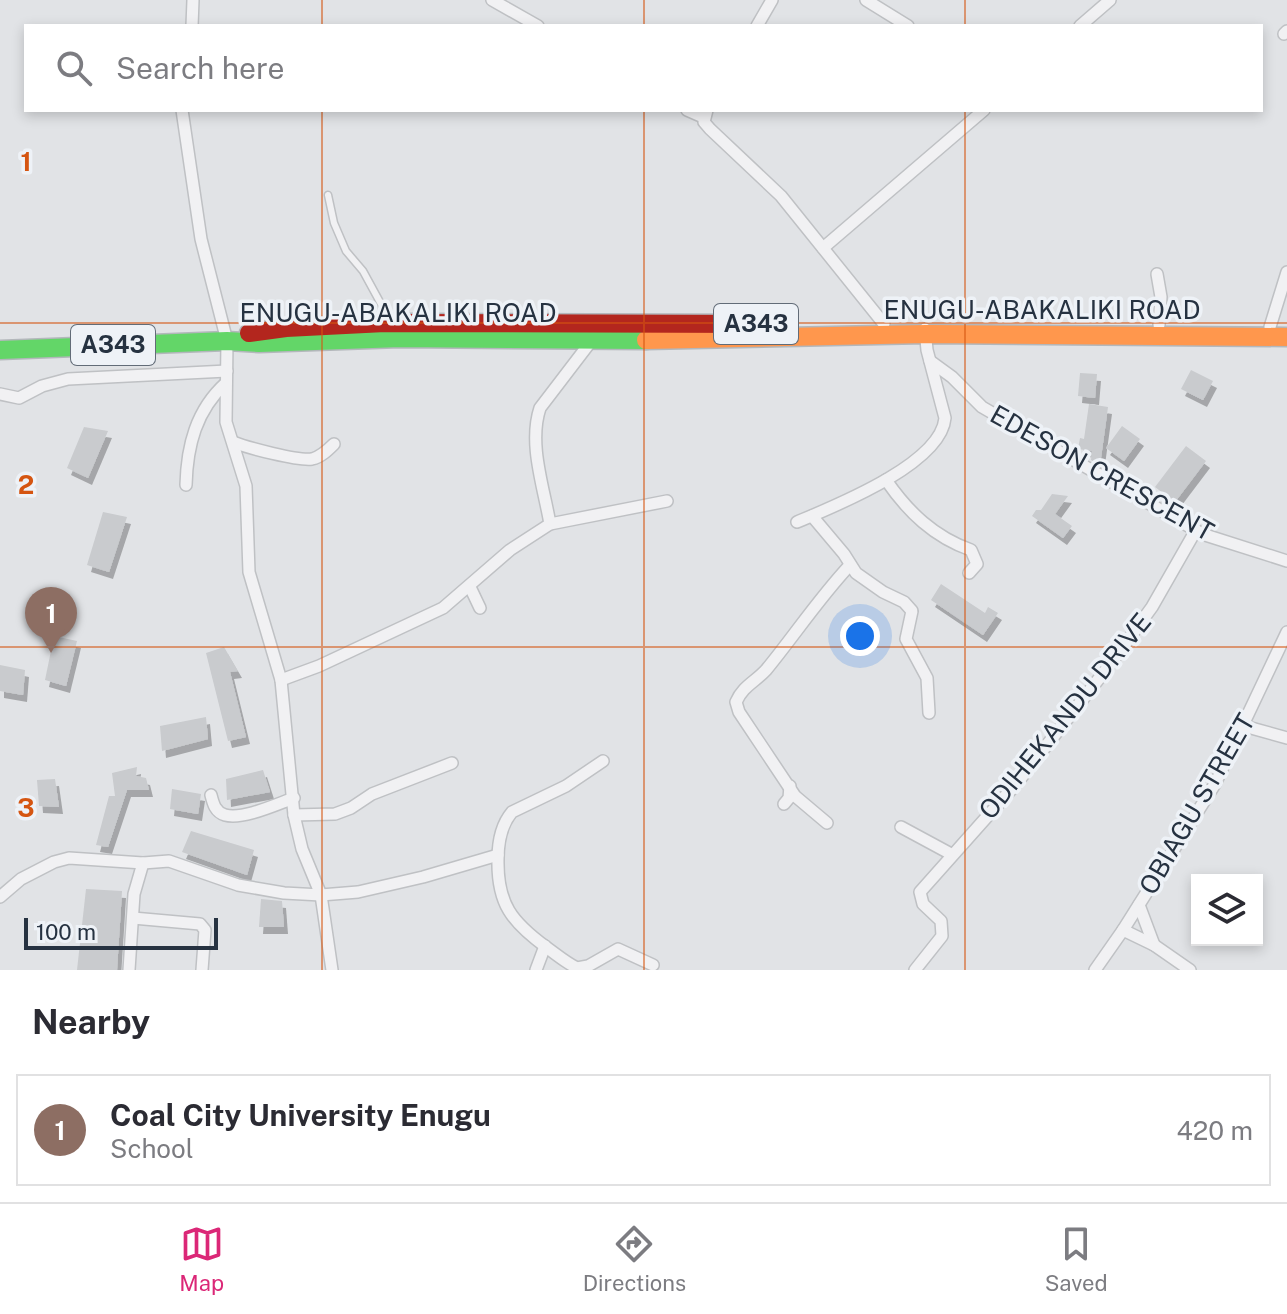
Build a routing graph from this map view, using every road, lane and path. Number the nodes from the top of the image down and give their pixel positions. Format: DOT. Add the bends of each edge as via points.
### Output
graph roads {
  1 [pos="193,0"];
  2 [pos="492,0"];
  3 [pos="866,0"];
  4 [pos="771,1"];
  5 [pos="1102,3"];
  6 [pos="192,24"];
  7 [pos="534,24"];
  8 [pos="758,24"];
  9 [pos="905,24"];
  10 [pos="1082,24"];
  11 [pos="182,112"];
  12 [pos="982,112"];
  13 [pos="705,114"];
  14 [pos="328,195"];
  15 [pos="823,248"];
  16 [pos="1287,272"];
  17 [pos="1157,274"];
  18 [pos="385,323"];
  19 [pos="884,324"];
  20 [pos="1159,325"];
  21 [pos="1279,327"];
  22 [pos="925,329"];
  23 [pos="599,331"];
  24 [pos="1287,337"];
  25 [pos="227,341"];
  26 [pos="0,350"];
  27 [pos="930,361"];
  28 [pos="227,377"];
  29 [pos="0,394"];
  30 [pos="233,442"];
  31 [pos="334,444"];
  32 [pos="886,480"];
  33 [pos="186,485"];
  34 [pos="667,501"];
  35 [pos="812,516"];
  36 [pos="797,522"];
  37 [pos="550,524"];
  38 [pos="1196,530"];
  39 [pos="1287,561"];
  40 [pos="850,565"];
  41 [pos="969,573"];
  42 [pos="470,587"];
  43 [pos="480,608"];
  44 [pos="1287,632"];
  45 [pos="281,680"];
  46 [pos="929,713"];
  47 [pos="1244,726"];
  48 [pos="1287,738"];
  49 [pos="603,761"];
  50 [pos="452,763"];
  51 [pos="790,785"];
  52 [pos="211,795"];
  53 [pos="294,798"];
  54 [pos="784,804"];
  55 [pos="294,815"];
  56 [pos="827,823"];
  57 [pos="901,827"];
  58 [pos="951,854"];
  59 [pos="498,855"];
  60 [pos="143,863"];
  61 [pos="321,895"];
  62 [pos="0,897"];
  63 [pos="1139,905"];
  64 [pos="133,918"];
  65 [pos="1123,930"];
  66 [pos="1154,945"];
  67 [pos="545,946"];
  68 [pos="653,965"];
  69 [pos="577,969"];
  70 [pos="129,970"];
  71 [pos="202,970"];
  72 [pos="332,970"];
  73 [pos="536,970"];
  74 [pos="915,970"];
  75 [pos="1095,970"];
  76 [pos="1190,970"];
  1 -- 6 [label="street"];
  2 -- 7 [label="street"];
  3 -- 9 [label="street"];
  4 -- 8 [label="street"];
  5 -- 10 [label="street"];
  11 -- 25 [label="street" via="201,239"];
  12 -- 15 [label="street"];
  13 -- 15 [label="street" via="710,129 781,196"];
  14 -- 18 [label="lane" via="346,251 381,304"];
  15 -- 19 [label="street"];
  16 -- 21 [label="street"];
  17 -- 20 [label="street"];
  18 -- 23 [label="highway, ENUGU-ABAKALIKI ROAD / A343"];
  18 -- 25 [label="highway, ENUGU-ABAKALIKI ROAD / A343" via="255,331"];
  19 -- 22 [label="highway, ENUGU-ABAKALIKI ROAD / A343"];
  19 -- 23 [label="highway, ENUGU-ABAKALIKI ROAD / A343"];
  20 -- 21 [label="highway, ENUGU-ABAKALIKI ROAD / A343"];
  20 -- 22 [label="highway, ENUGU-ABAKALIKI ROAD / A343"];
  22 -- 23 [label="highway, ENUGU-ABAKALIKI ROAD / A343"];
  22 -- 24 [label="highway, ENUGU-ABAKALIKI ROAD / A343"];
  22 -- 27 [label="street"];
  23 -- 25 [label="highway, ENUGU-ABAKALIKI ROAD / A343"];
  23 -- 37 [label="street" via="536,420"];
  25 -- 26 [label="highway, A343"];
  25 -- 28 [label="street"];
  27 -- 32 [label="street" via="944,428 936,442"];
  27 -- 38 [label="street, EDESON CRESCENT" via="982,407"];
  28 -- 29 [label="street" via="68,379 19,398"];
  28 -- 30 [label="street" via="226,422"];
  28 -- 33 [label="street" via="195,429"];
  30 -- 31 [label="street" via="312,459"];
  30 -- 45 [label="street" via="246,486 249,572"];
  32 -- 35 [label="street"];
  32 -- 41 [label="street" via="915,516 943,538 971,550 977,564"];
  34 -- 37 [label="street"];
  35 -- 36 [label="street"];
  35 -- 40 [label="street"];
  37 -- 42 [label="street" via="510,550"];
  38 -- 39 [label="street, EDESON CRESCENT"];
  38 -- 58 [label="street, ODIHEKANDU DRIVE" via="1152,607 1112,662 1017,783"];
  40 -- 46 [label="street" via="912,611 906,639 927,678"];
  40 -- 51 [label="street" via="736,702"];
  42 -- 43 [label="street"];
  42 -- 45 [label="street" via="443,608"];
  44 -- 47 [label="street, OBIAGU STREET"];
  45 -- 53 [label="street"];
  47 -- 48 [label="street"];
  47 -- 63 [label="street, OBIAGU STREET" via="1209,796"];
  49 -- 59 [label="street" via="512,812"];
  50 -- 55 [label="street" via="335,814"];
  51 -- 54 [label="street"];
  51 -- 56 [label="street" via="795,796"];
  52 -- 53 [label="street" via="216,810 226,816"];
  53 -- 55 [label="street"];
  55 -- 61 [label="street"];
  57 -- 58 [label="street"];
  58 -- 74 [label="street, ODIHEKANDU DRIVE" via="920,892 923,904 941,921 942,936"];
  59 -- 61 [label="street" via="358,892"];
  59 -- 67 [label="street" via="505,906 523,931"];
  60 -- 61 [label="street" via="169,861 238,885"];
  60 -- 62 [label="street" via="69,858 21,879"];
  60 -- 64 [label="street"];
  61 -- 72 [label="street"];
  63 -- 65 [label="street, OBIAGU STREET"];
  63 -- 66 [label="street"];
  64 -- 70 [label="street"];
  64 -- 71 [label="street" via="200,924 205,930"];
  65 -- 66 [label="street"];
  65 -- 75 [label="street, OBIAGU STREET"];
  66 -- 76 [label="street"];
  67 -- 69 [label="street"];
  67 -- 73 [label="street"];
  68 -- 69 [label="street" via="618,949"];
}
